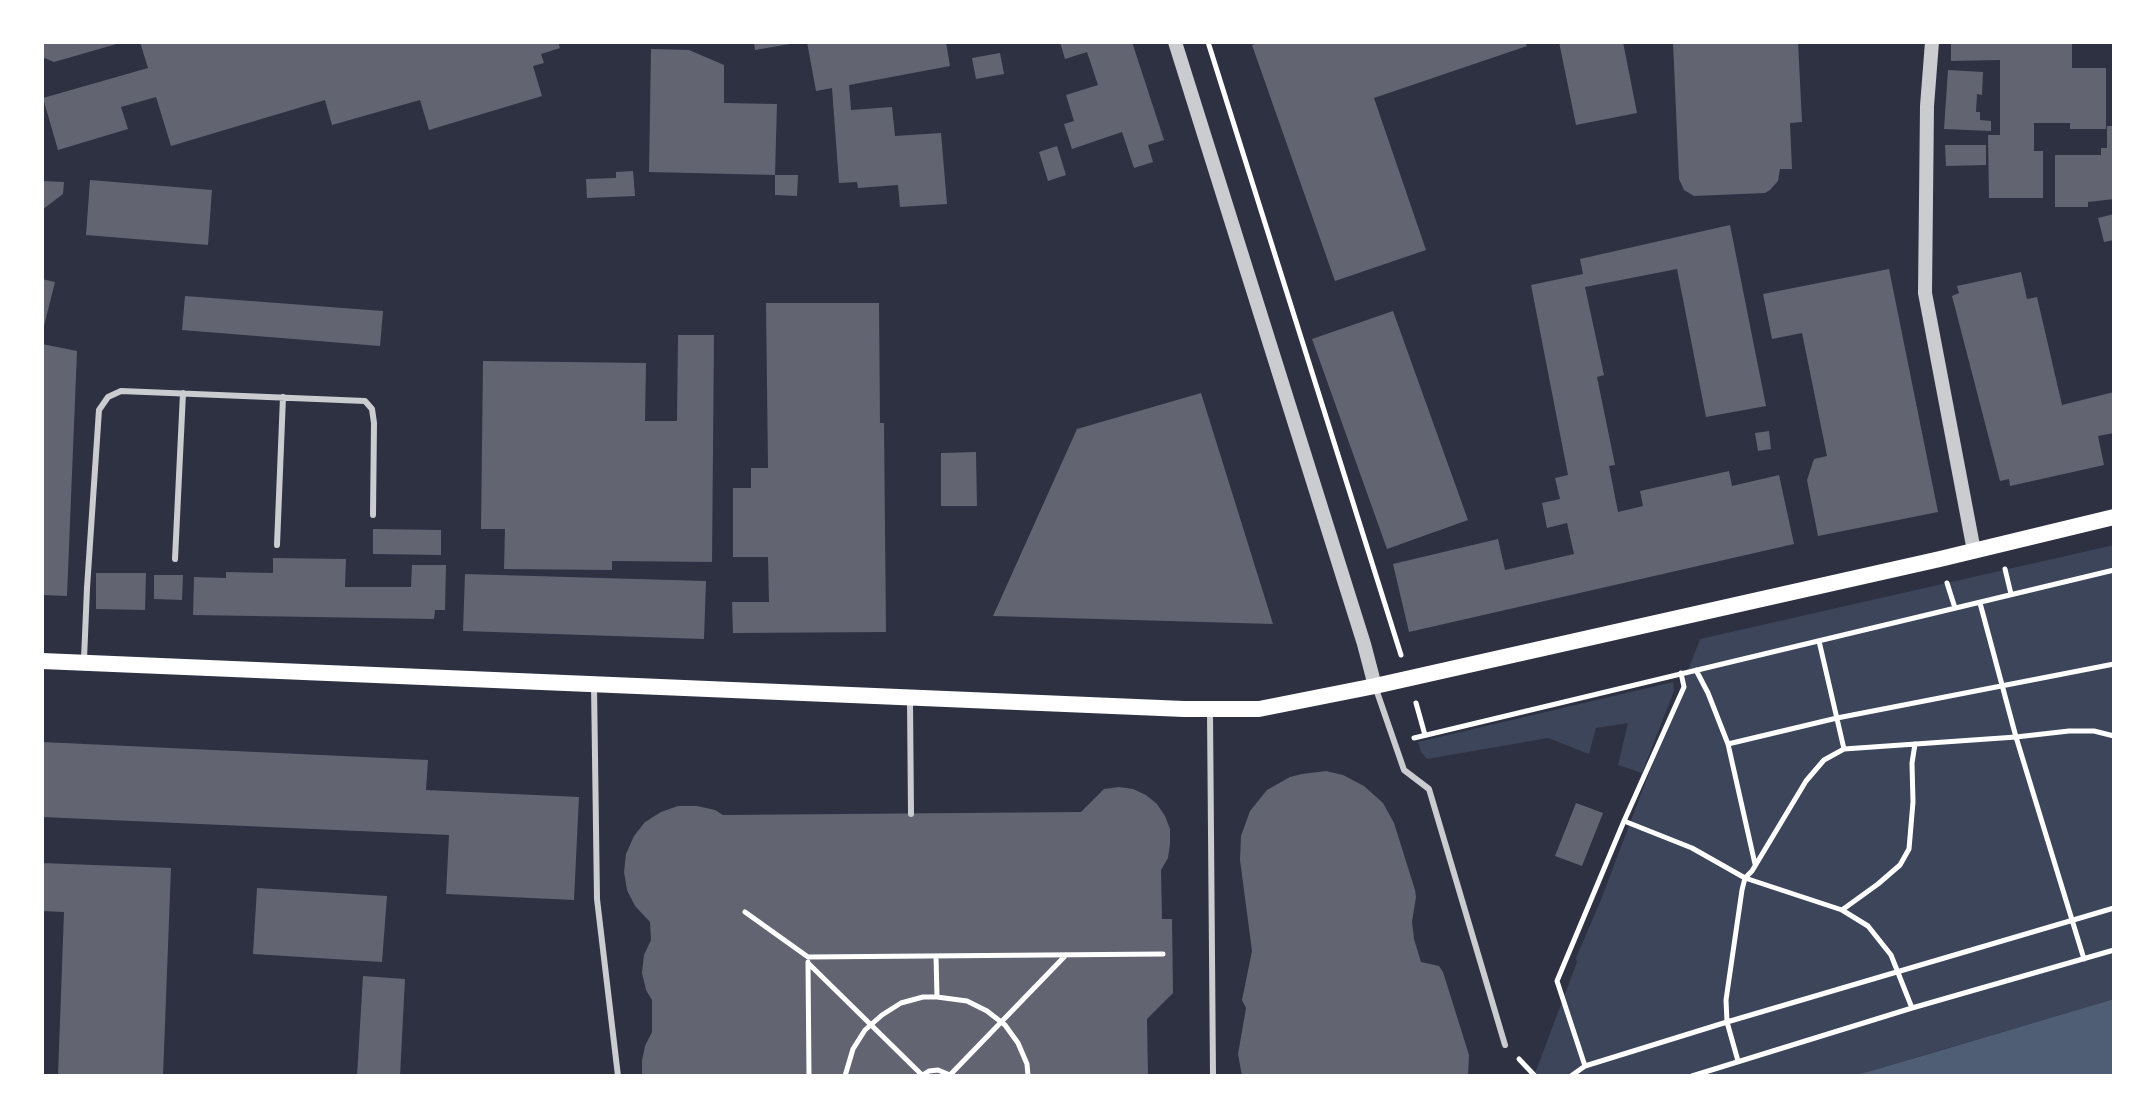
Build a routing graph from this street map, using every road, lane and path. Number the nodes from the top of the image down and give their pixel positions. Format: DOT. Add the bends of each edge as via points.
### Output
graph roads {
  1 [pos="1175,42"];
  2 [pos="1208,42"];
  3 [pos="1932,42"];
  4 [pos="183,393"];
  5 [pos="283,397"];
  6 [pos="373,515"];
  7 [pos="2114,517"];
  8 [pos="277,545"];
  9 [pos="1974,551"];
  10 [pos="175,559"];
  11 [pos="2114,570"];
  12 [pos="1980,603"];
  13 [pos="1819,641"];
  14 [pos="42,661"];
  15 [pos="84,663"];
  16 [pos="2114,664"];
  17 [pos="1696,670"];
  18 [pos="1681,673"];
  19 [pos="1408,678"];
  20 [pos="594,684"];
  21 [pos="2001,685"];
  22 [pos="1375,686"];
  23 [pos="910,697"];
  24 [pos="1210,709"];
  25 [pos="1837,718"];
  26 [pos="1425,735"];
  27 [pos="2114,736"];
  28 [pos="2016,737"];
  29 [pos="1394,744"];
  30 [pos="1728,744"];
  31 [pos="1915,744"];
  32 [pos="1844,749"];
  33 [pos="911,814"];
  34 [pos="1624,821"];
  35 [pos="1755,865"];
  36 [pos="1745,878"];
  37 [pos="2114,908"];
  38 [pos="1842,910"];
  39 [pos="745,912"];
  40 [pos="2072,920"];
  41 [pos="2114,950"];
  42 [pos="1163,954"];
  43 [pos="1066,955"];
  44 [pos="936,956"];
  45 [pos="2084,959"];
  46 [pos="808,960"];
  47 [pos="1898,971"];
  48 [pos="937,997"];
  49 [pos="1912,1008"];
  50 [pos="1001,1022"];
  51 [pos="1727,1022"];
  52 [pos="871,1025"];
  53 [pos="1505,1045"];
  54 [pos="1738,1061"];
  55 [pos="1585,1066"];
  56 [pos="618,1076"];
  57 [pos="809,1076"];
  58 [pos="845,1076"];
  59 [pos="922,1076"];
  60 [pos="950,1076"];
  61 [pos="1028,1076"];
  62 [pos="1213,1076"];
  63 [pos="1571,1076"];
  64 [pos="1692,1076"];
  1 -- 22 [label="street"];
  2 -- 19 [label="path"];
  3 -- 9 [label="street" via="1925,293"];
  4 -- 5 [label="lane"];
  4 -- 10 [label="lane"];
  4 -- 15 [label="lane" via="121,391 99,410"];
  5 -- 6 [label="lane" via="365,401 372,409"];
  5 -- 8 [label="lane"];
  7 -- 9 [label="main road"];
  9 -- 19 [label="main road"];
  11 -- 12 [label="path"];
  12 -- 13 [label="path"];
  12 -- 21 [label="path"];
  13 -- 17 [label="path"];
  13 -- 25 [label="path"];
  14 -- 15 [label="main road"];
  15 -- 20 [label="main road"];
  16 -- 21 [label="path"];
  17 -- 18 [label="path"];
  17 -- 30 [label="path"];
  18 -- 26 [label="path"];
  18 -- 34 [label="path" via="1684,687"];
  19 -- 22 [label="main road"];
  19 -- 26 [label="path"];
  20 -- 23 [label="main road"];
  20 -- 56 [label="lane" via="597,899"];
  21 -- 25 [label="path"];
  21 -- 28 [label="path"];
  22 -- 24 [label="main road" via="1259,709"];
  22 -- 29 [label="lane"];
  23 -- 24 [label="main road"];
  23 -- 33 [label="lane"];
  24 -- 62 [label="lane"];
  25 -- 30 [label="path"];
  25 -- 32 [label="path"];
  26 -- 29 [label="path"];
  27 -- 28 [label="path" via="2069,731"];
  28 -- 31 [label="path"];
  28 -- 40 [label="path"];
  29 -- 53 [label="lane" via="1404,770 1429,789"];
  30 -- 35 [label="path"];
  31 -- 32 [label="path"];
  31 -- 38 [label="path" via="1909,849 1900,865"];
  32 -- 35 [label="path" via="1815,769"];
  34 -- 36 [label="path" via="1692,848"];
  34 -- 55 [label="path" via="1557,981"];
  35 -- 36 [label="path"];
  36 -- 38 [label="path"];
  36 -- 51 [label="path"];
  37 -- 40 [label="path"];
  38 -- 47 [label="path" via="1868,926"];
  39 -- 46 [label="path"];
  40 -- 45 [label="path"];
  40 -- 47 [label="path"];
  41 -- 45 [label="path"];
  42 -- 43 [label="path"];
  43 -- 44 [label="path"];
  43 -- 50 [label="path"];
  44 -- 46 [label="path"];
  44 -- 48 [label="path"];
  45 -- 49 [label="path"];
  46 -- 52 [label="path"];
  46 -- 57 [label="path"];
  47 -- 49 [label="path"];
  47 -- 51 [label="path"];
  48 -- 50 [label="path" via="967,1001"];
  48 -- 52 [label="path" via="901,1003"];
  49 -- 54 [label="path"];
  50 -- 60 [label="path"];
  50 -- 61 [label="path" via="1018,1043"];
  51 -- 54 [label="path"];
  51 -- 55 [label="path"];
  52 -- 58 [label="path" via="853,1049"];
  52 -- 59 [label="path"];
  54 -- 64 [label="path"];
  55 -- 63 [label="path"];
  59 -- 60 [label="path" via="938,1070"];
}
